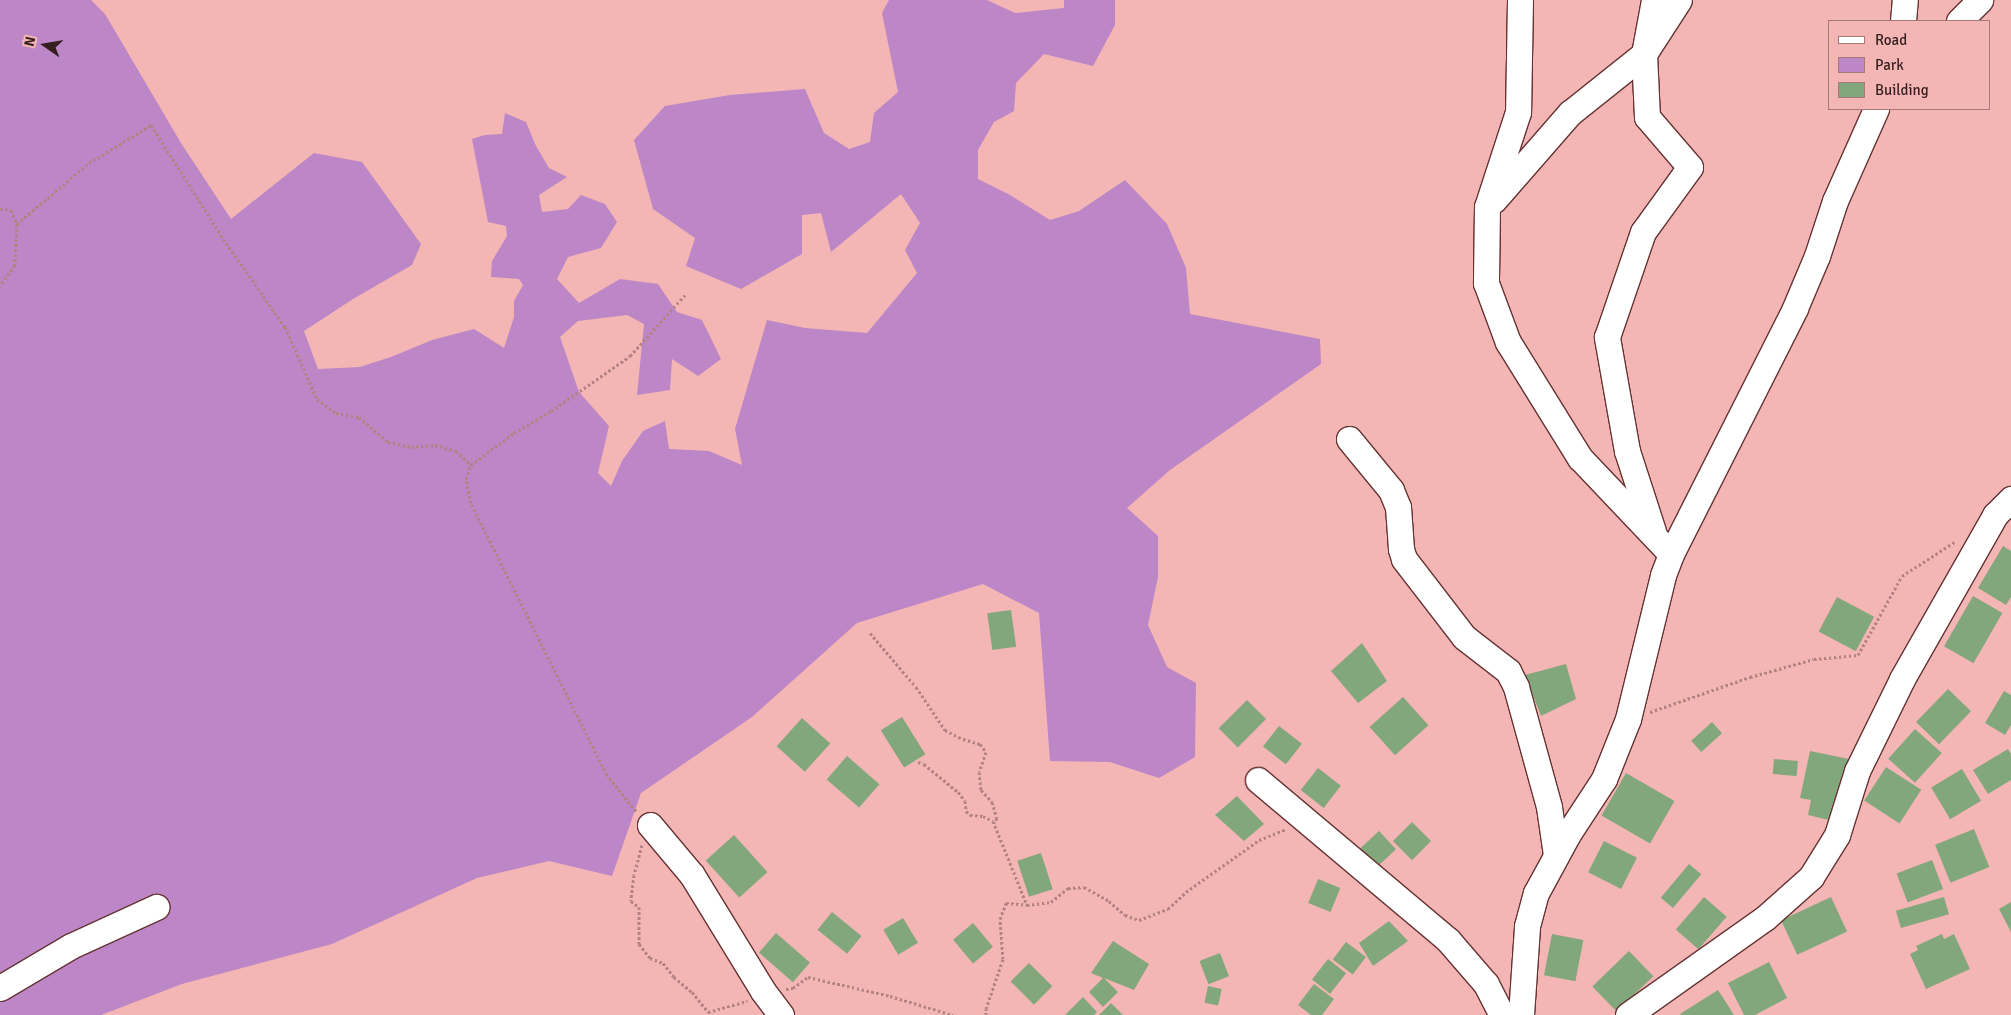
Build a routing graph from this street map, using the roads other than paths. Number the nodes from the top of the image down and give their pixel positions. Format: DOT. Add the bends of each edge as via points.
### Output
graph roads {
  1 [pos="1520,0"];
  2 [pos="1654,0"];
  3 [pos="1679,0"];
  4 [pos="1905,0"];
  5 [pos="1980,0"];
  6 [pos="1903,20"];
  7 [pos="1960,20"];
  8 [pos="1644,54"];
  9 [pos="1876,110"];
  10 [pos="1487,207"];
  11 [pos="1349,439"];
  12 [pos="2011,499"];
  13 [pos="1663,546"];
  14 [pos="1258,780"];
  15 [pos="650,825"];
  16 [pos="1556,855"];
  17 [pos="156,908"];
  18 [pos="0,988"];
  19 [pos="781,1015"];
  20 [pos="1502,1015"];
  21 [pos="1521,1015"];
  22 [pos="1628,1015"];
  1 -- 10 [label="street" via="1518,112"];
  2 -- 8 [label="street"];
  3 -- 8 [label="street"];
  4 -- 6 [label="street"];
  5 -- 7 [label="street"];
  8 -- 10 [label="street" via="1570,113"];
  8 -- 13 [label="street" via="1647,117 1690,167 1643,232 1607,337 1627,451"];
  9 -- 13 [label="street" via="1835,201 1795,308"];
  10 -- 13 [label="street" via="1486,283 1508,342 1580,458"];
  11 -- 16 [label="street" via="1391,490 1398,507 1404,560 1464,637 1508,671 1516,687 1549,807"];
  12 -- 22 [label="street" via="1995,515 1898,688 1857,771 1837,835 1811,877 1764,918"];
  13 -- 16 [label="street" via="1663,575 1628,719 1604,779"];
  14 -- 20 [label="street" via="1448,940 1486,984"];
  15 -- 19 [label="street" via="692,875"];
  16 -- 21 [label="street" via="1536,893 1528,926"];
  17 -- 18 [label="street" via="71,946"];
}
